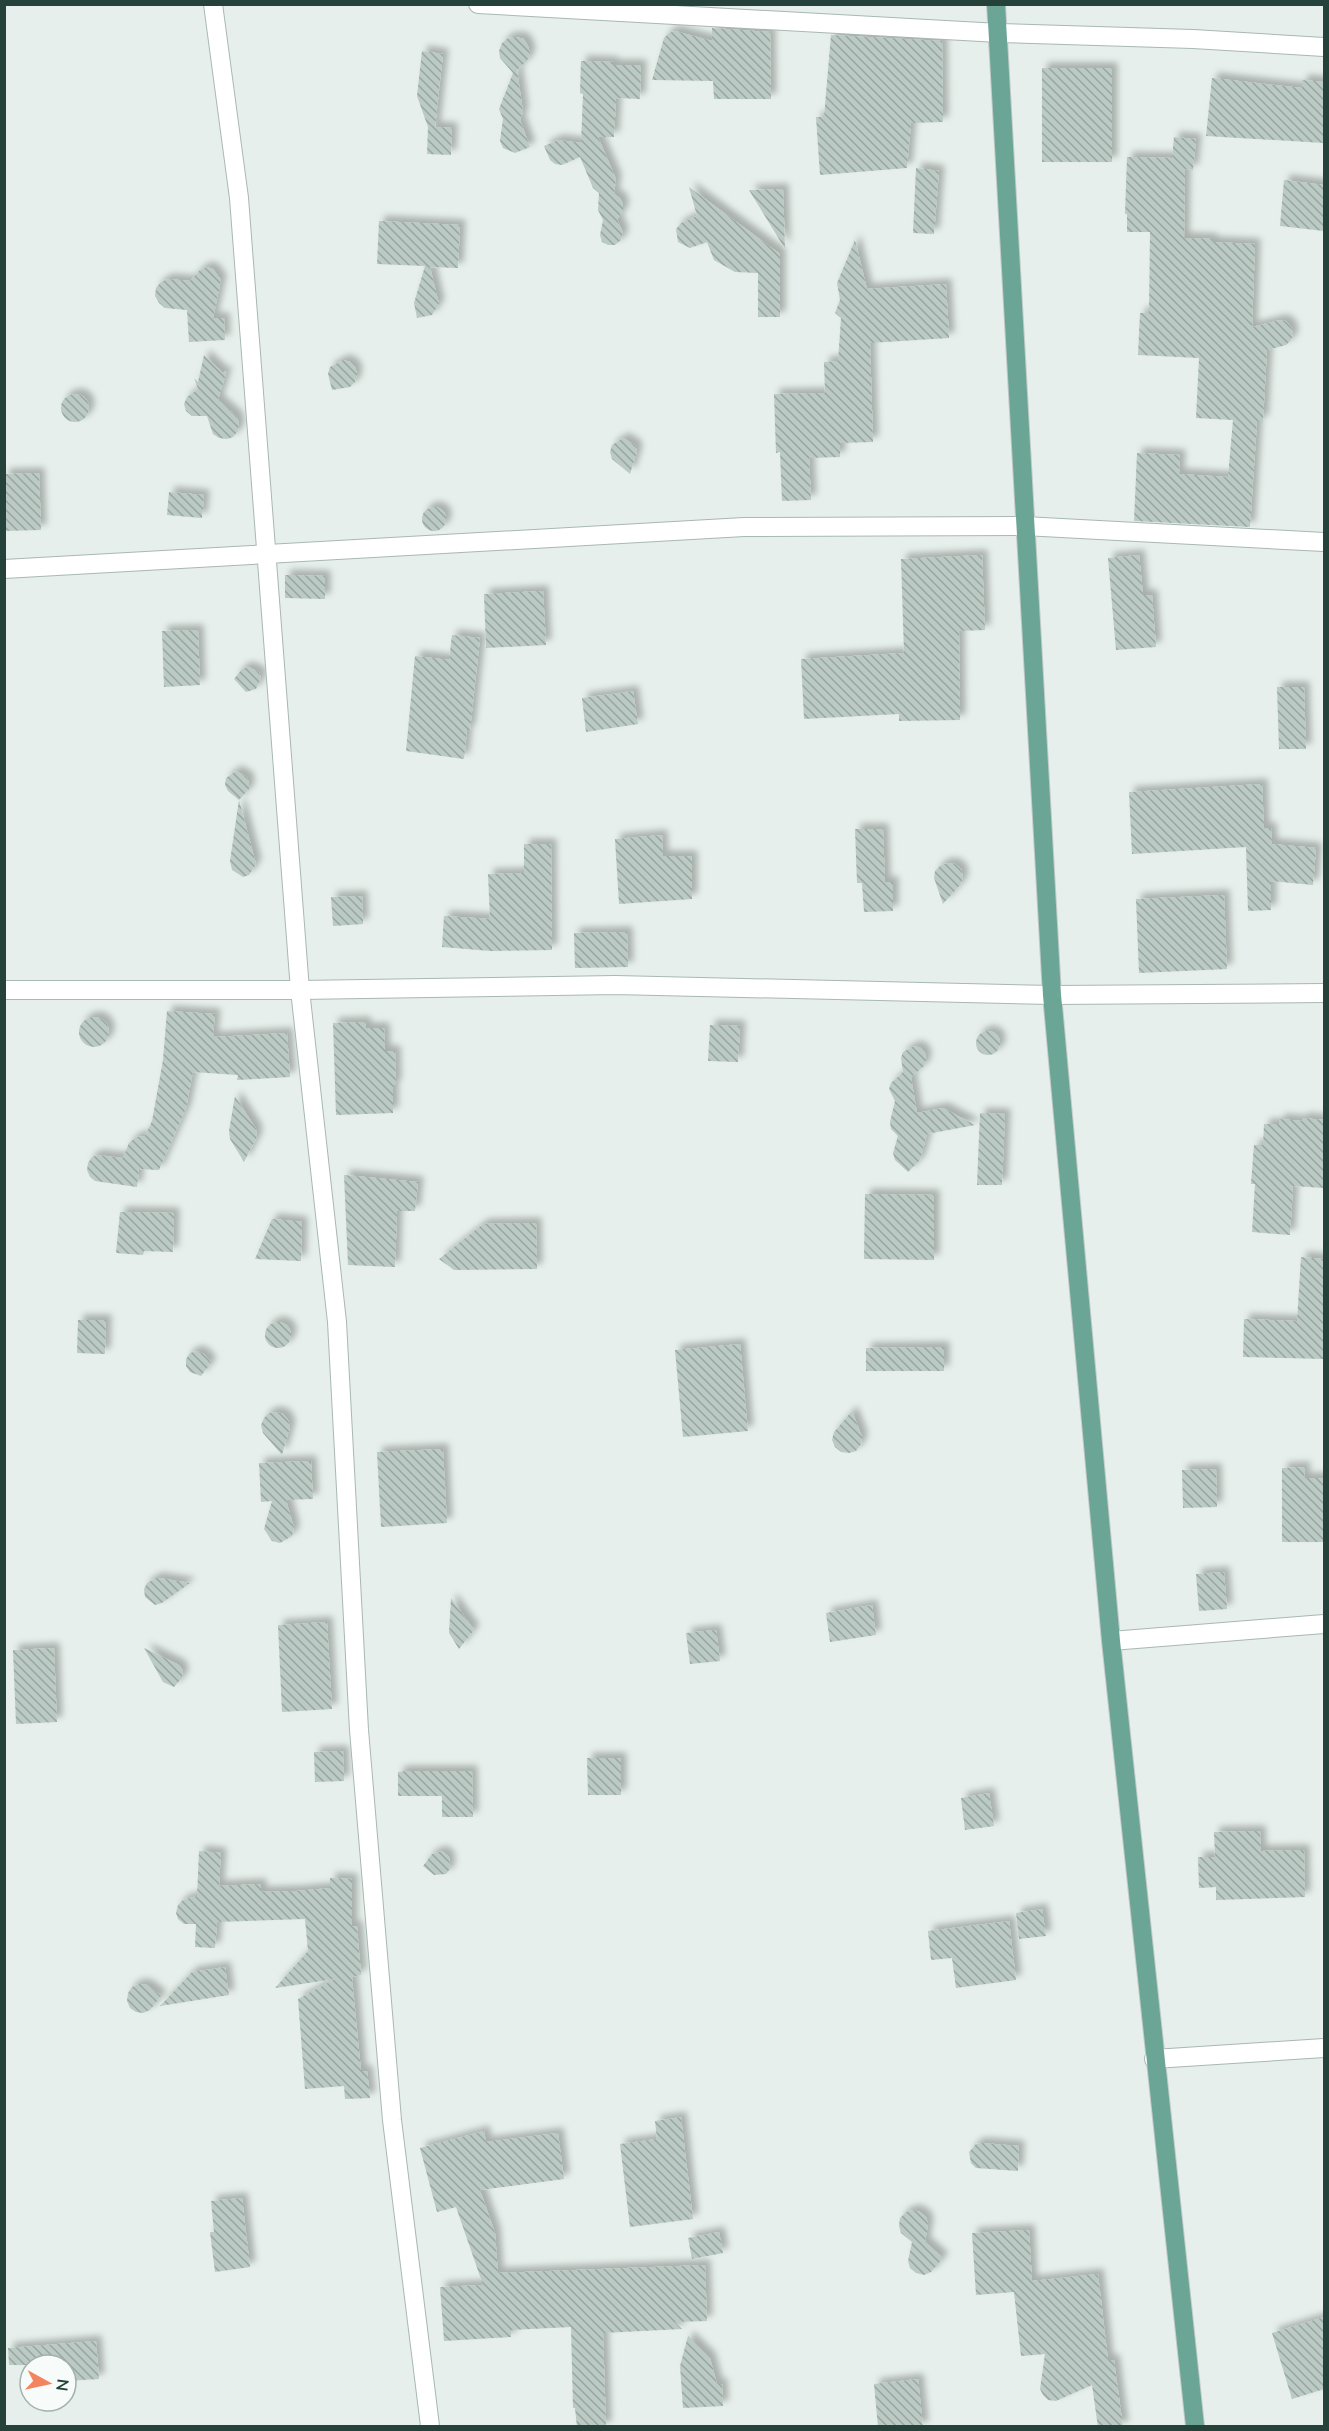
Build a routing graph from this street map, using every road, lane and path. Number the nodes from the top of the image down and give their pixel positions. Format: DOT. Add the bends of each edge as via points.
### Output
graph roads {
  1 [pos="213,4"];
  2 [pos="478,4"];
  3 [pos="996,4"];
  4 [pos="999,33"];
  5 [pos="1324,46"];
  6 [pos="1024,526"];
  7 [pos="1324,542"];
  8 [pos="267,552"];
  9 [pos="4,569"];
  10 [pos="4,990"];
  11 [pos="300,990"];
  12 [pos="1324,993"];
  13 [pos="1052,995"];
  14 [pos="1324,1624"];
  15 [pos="1111,1641"];
  16 [pos="1324,2048"];
  17 [pos="1154,2060"];
  18 [pos="430,2427"];
  19 [pos="1195,2427"];
  1 -- 8 [label="street" via="239,198"];
  2 -- 4 [label="street"];
  3 -- 4 [label="main road"];
  4 -- 5 [label="street"];
  4 -- 6 [label="main road"];
  6 -- 7 [label="street"];
  6 -- 8 [label="street" via="744,527"];
  6 -- 13 [label="main road"];
  8 -- 9 [label="street"];
  8 -- 11 [label="street"];
  10 -- 11 [label="street"];
  11 -- 13 [label="street" via="615,985"];
  11 -- 18 [label="street" via="337,1322 359,1730 392,2120"];
  12 -- 13 [label="street"];
  13 -- 15 [label="main road"];
  14 -- 15 [label="street"];
  15 -- 17 [label="main road"];
  16 -- 17 [label="street"];
  17 -- 19 [label="main road"];
}
